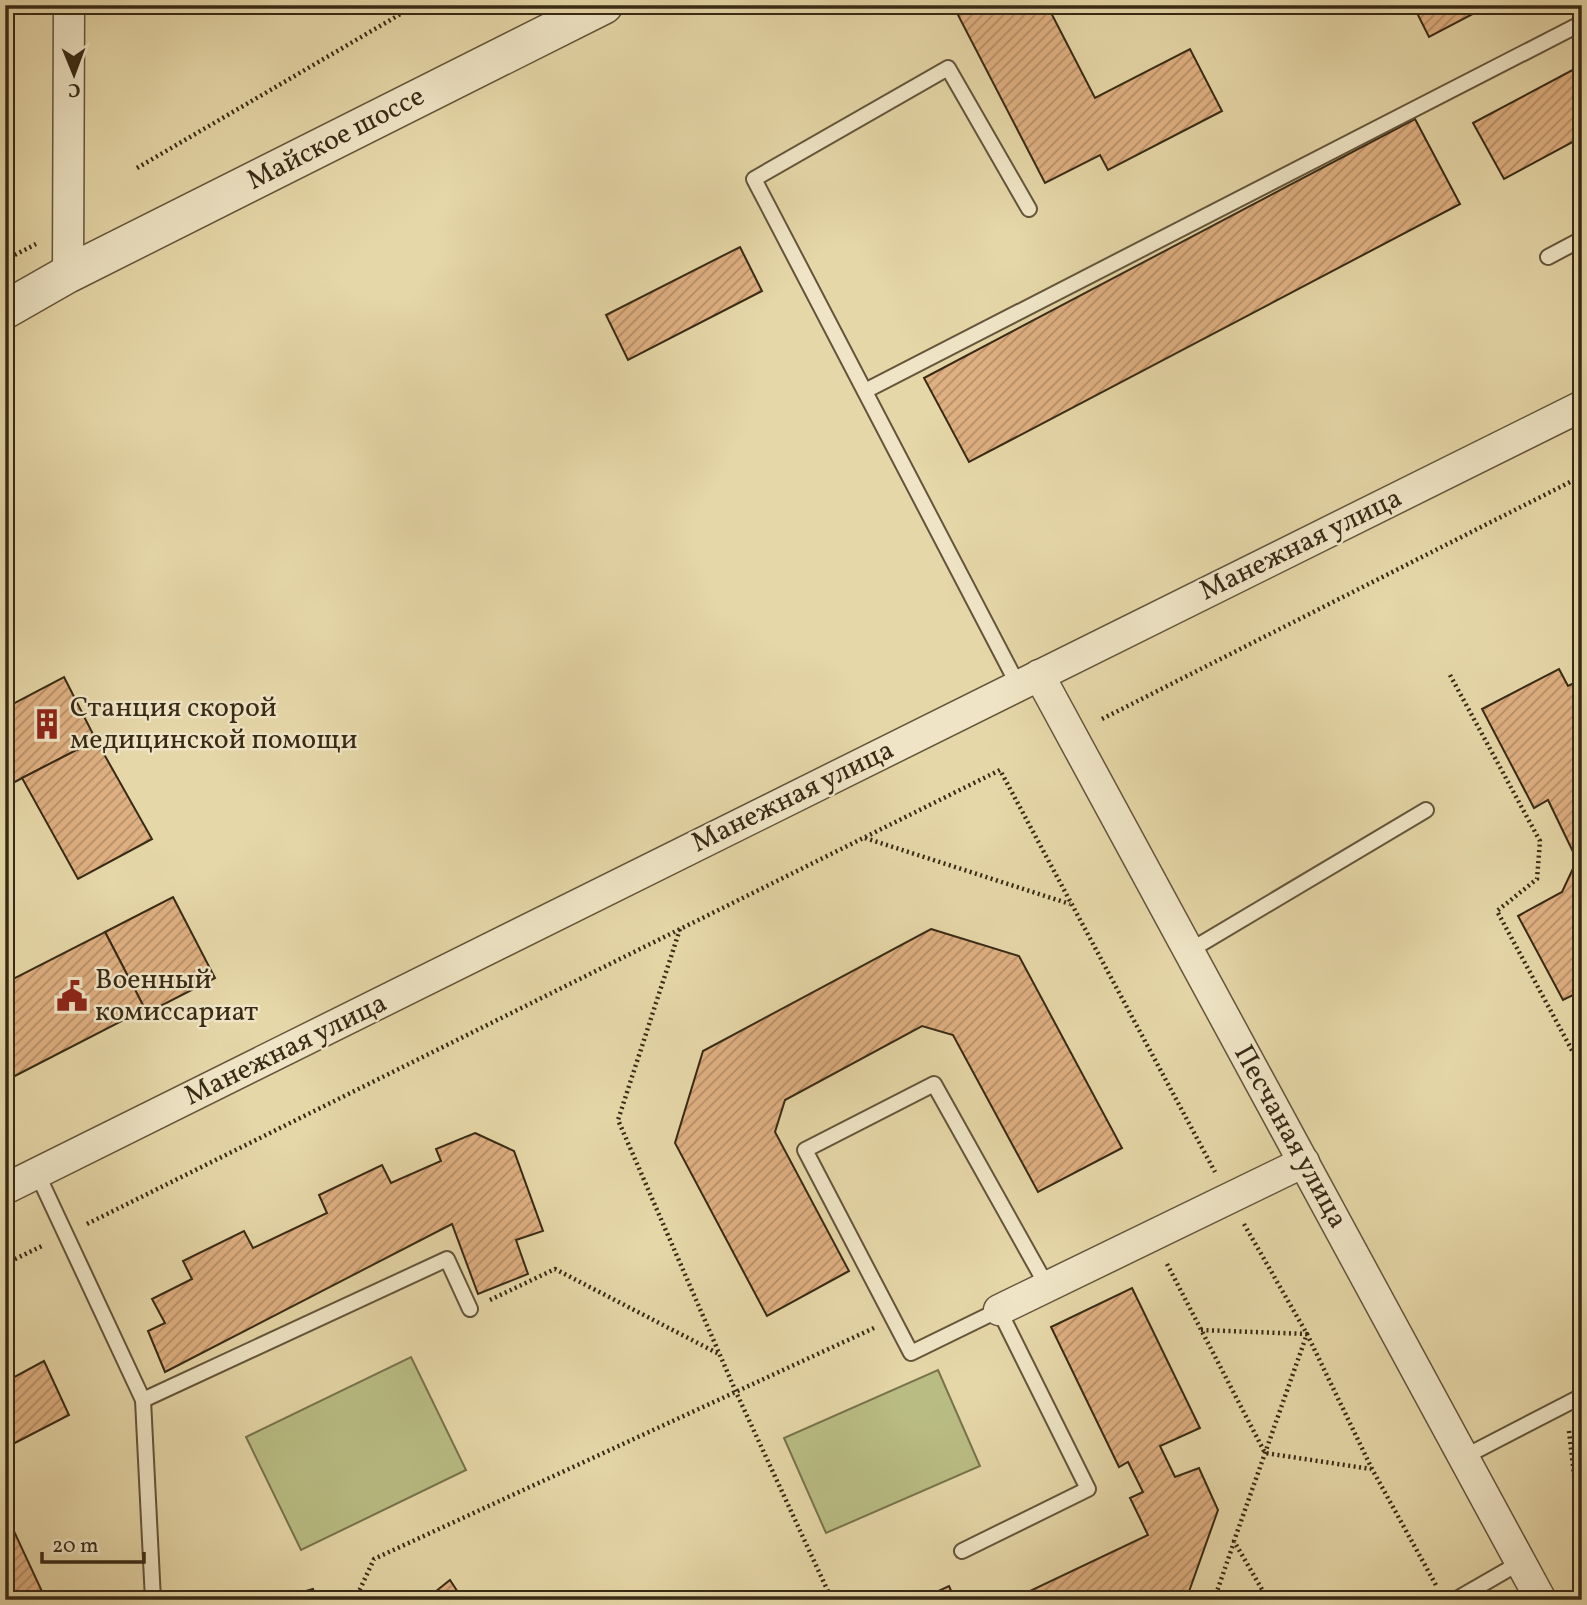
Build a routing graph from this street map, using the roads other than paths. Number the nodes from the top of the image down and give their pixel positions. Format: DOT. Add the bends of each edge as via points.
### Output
graph roads {
  1 [pos="68,5"];
  2 [pos="604,5"];
  3 [pos="1582,23"];
  4 [pos="1029,209"];
  5 [pos="1582,239"];
  6 [pos="1548,257"];
  7 [pos="68,274"];
  8 [pos="5,310"];
  9 [pos="865,391"];
  10 [pos="1582,405"];
  11 [pos="1028,680"];
  12 [pos="1426,810"];
  13 [pos="1189,951"];
  14 [pos="1304,1162"];
  15 [pos="37,1173"];
  16 [pos="5,1189"];
  17 [pos="1047,1286"];
  18 [pos="470,1309"];
  19 [pos="999,1310"];
  20 [pos="1582,1396"];
  21 [pos="143,1400"];
  22 [pos="1464,1457"];
  23 [pos="962,1551"];
  24 [pos="1521,1562"];
  25 [pos="153,1600"];
  26 [pos="1455,1600"];
  27 [pos="1541,1600"];
  1 -- 7 [label="street"];
  2 -- 7 [label="street, Майское шоссе"];
  3 -- 9 [label="lane"];
  4 -- 9 [label="lane" via="948,68 754,179"];
  5 -- 6 [label="lane"];
  7 -- 8 [label="street, Майское шоссе"];
  9 -- 11 [label="lane"];
  10 -- 11 [label="street, Манежная улица"];
  11 -- 13 [label="street, Песчаная улица"];
  11 -- 15 [label="street, Манежная улица"];
  12 -- 13 [label="lane"];
  13 -- 14 [label="street, Песчаная улица"];
  14 -- 17 [label="street"];
  14 -- 22 [label="street, Песчаная улица"];
  15 -- 16 [label="street, Манежная улица"];
  15 -- 21 [label="lane"];
  17 -- 19 [label="street"];
  17 -- 19 [label="lane" via="934,1084 805,1150 911,1353"];
  18 -- 21 [label="lane" via="447,1259"];
  19 -- 23 [label="lane" via="1088,1489"];
  20 -- 22 [label="lane"];
  21 -- 25 [label="lane"];
  22 -- 24 [label="street, Песчаная улица"];
  24 -- 26 [label="lane"];
  24 -- 27 [label="street, Песчаная улица"];
}
